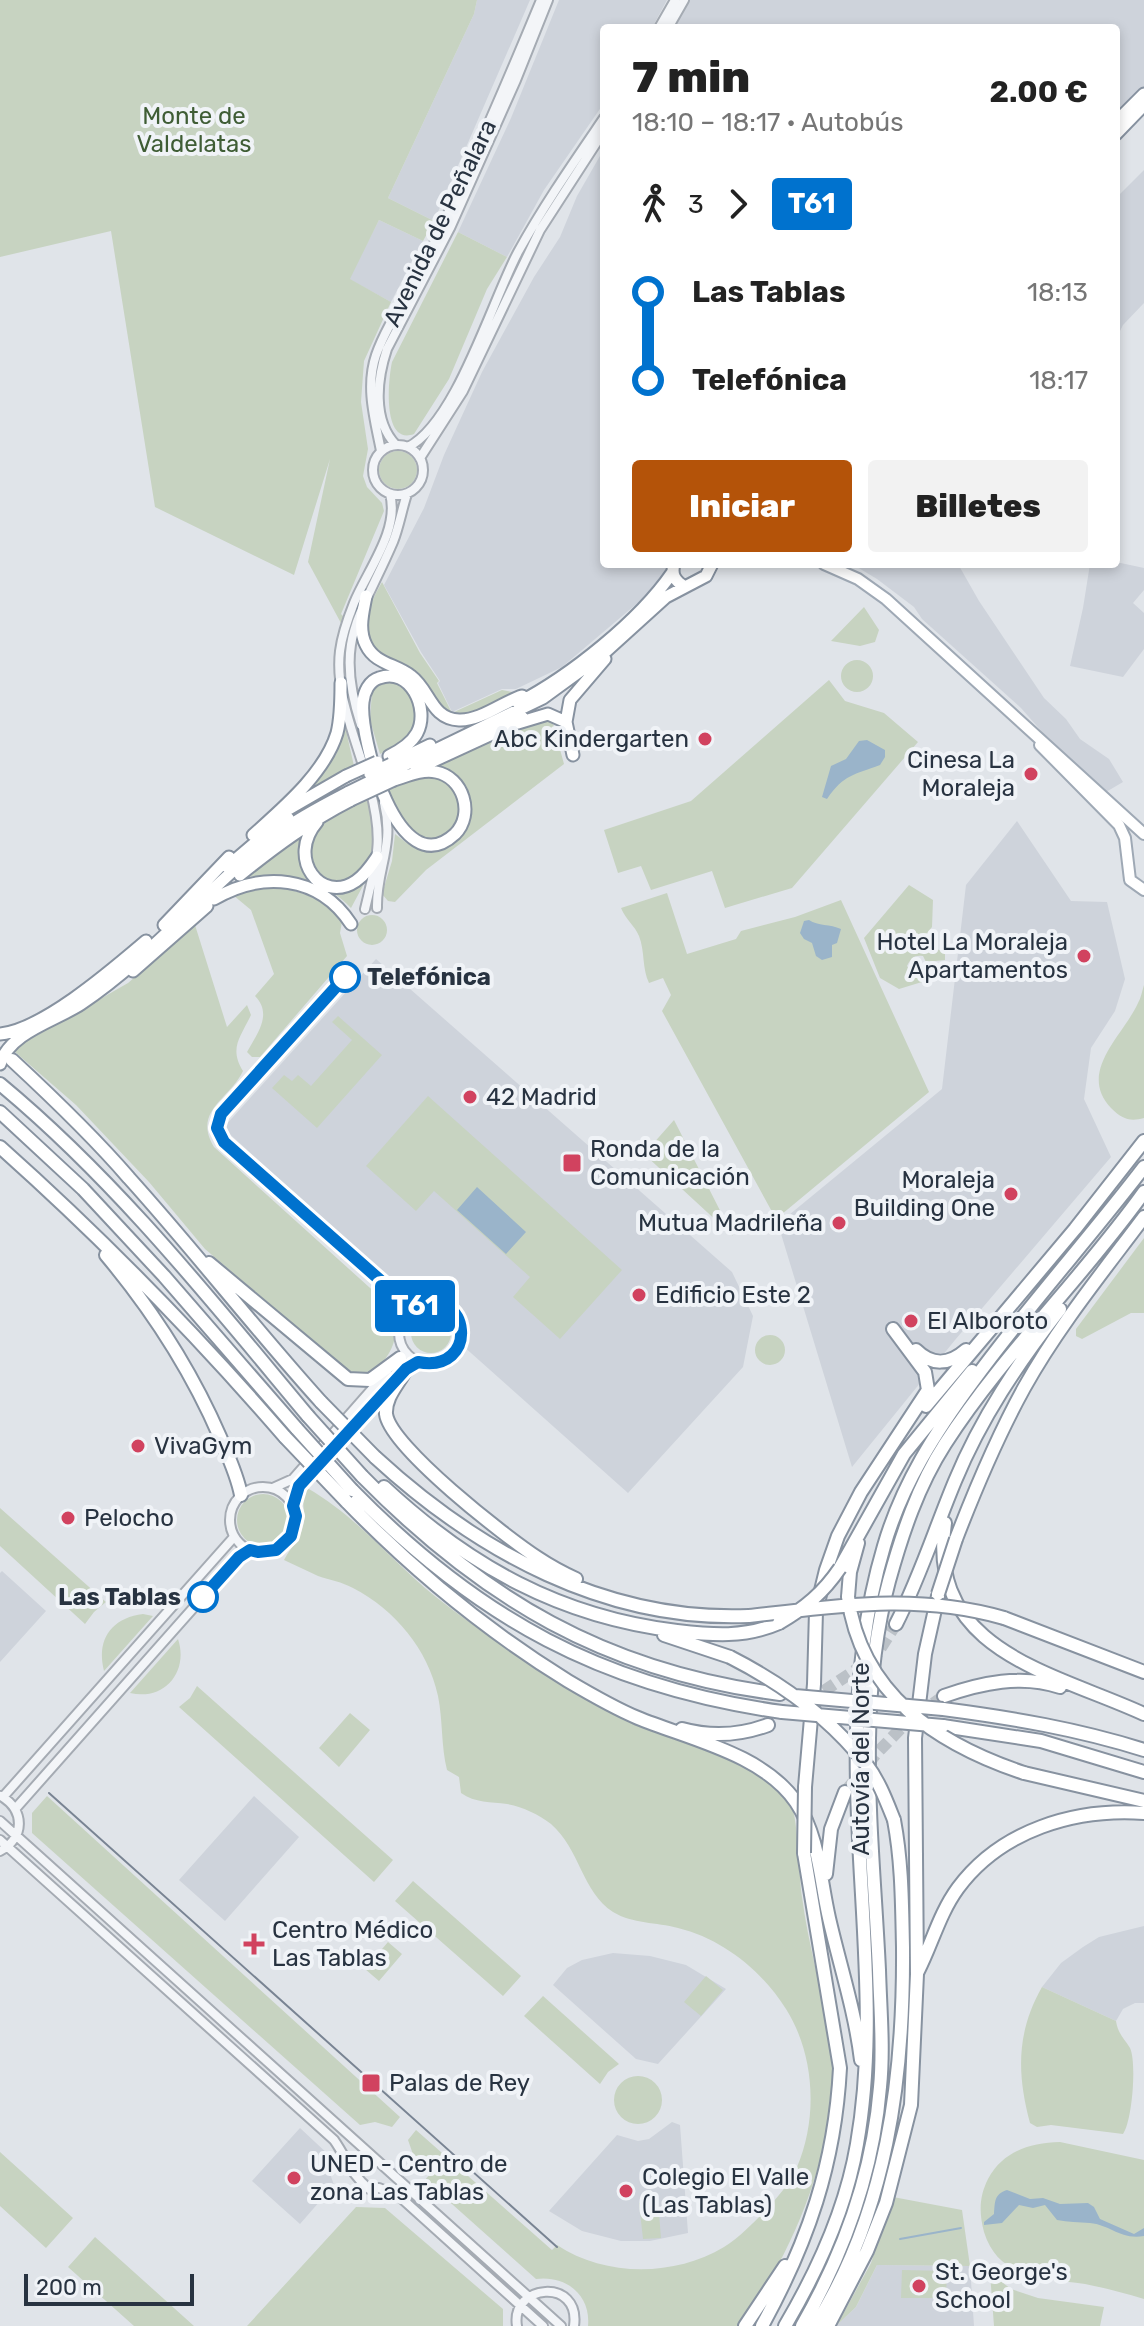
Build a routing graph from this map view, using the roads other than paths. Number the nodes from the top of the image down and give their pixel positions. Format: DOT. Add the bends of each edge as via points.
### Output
graph roads {
  1 [pos="541,0"];
  2 [pos="548,0"];
  3 [pos="675,0"];
  4 [pos="684,0"];
  5 [pos="661,24"];
  6 [pos="670,24"];
  7 [pos="1144,94"];
  8 [pos="1144,105"];
  9 [pos="1133,116"];
  10 [pos="1120,118"];
  11 [pos="600,124"];
  12 [pos="1120,130"];
  13 [pos="1120,134"];
  14 [pos="600,137"];
  15 [pos="396,445"];
  16 [pos="408,447"];
  17 [pos="381,451"];
  18 [pos="420,458"];
  19 [pos="390,494"];
  20 [pos="407,494"];
  21 [pos="673,568"];
  22 [pos="712,568"];
  23 [pos="833,568"];
  24 [pos="685,587"];
  25 [pos="366,596"];
  26 [pos="629,631"];
  27 [pos="341,683"];
  28 [pos="539,696"];
  29 [pos="1003,706"];
  30 [pos="566,722"];
  31 [pos="505,728"];
  32 [pos="578,752"];
  33 [pos="374,767"];
  34 [pos="391,768"];
  35 [pos="348,788"];
  36 [pos="260,829"];
  37 [pos="1144,834"];
  38 [pos="377,857"];
  39 [pos="1144,890"];
  40 [pos="214,899"];
  41 [pos="377,908"];
  42 [pos="365,909"];
  43 [pos="351,924"];
  44 [pos="164,925"];
  45 [pos="82,1003"];
  46 [pos="0,1034"];
  47 [pos="3,1063"];
  48 [pos="0,1084"];
  49 [pos="0,1112"];
  50 [pos="1144,1134"];
  51 [pos="1144,1141"];
  52 [pos="0,1147"];
  53 [pos="1144,1167"];
  54 [pos="1117,1177"];
  55 [pos="1144,1192"];
  56 [pos="63,1203"];
  57 [pos="1144,1217"];
  58 [pos="167,1222"];
  59 [pos="1079,1276"];
  60 [pos="994,1323"];
  61 [pos="999,1343"];
  62 [pos="403,1358"];
  63 [pos="418,1362"];
  64 [pos="1045,1365"];
  65 [pos="1015,1407"];
  66 [pos="314,1410"];
  67 [pos="972,1444"];
  68 [pos="894,1445"];
  69 [pos="365,1474"];
  70 [pos="273,1488"];
  71 [pos="241,1495"];
  72 [pos="350,1496"];
  73 [pos="293,1506"];
  74 [pos="866,1517"];
  75 [pos="234,1537"];
  76 [pos="250,1550"];
  77 [pos="645,1608"];
  78 [pos="896,1624"];
  79 [pos="630,1625"];
  80 [pos="523,1649"];
  81 [pos="1144,1672"];
  82 [pos="943,1702"];
  83 [pos="1144,1714"];
  84 [pos="1144,1722"];
  85 [pos="768,1725"];
  86 [pos="1144,1750"];
  87 [pos="1140,1772"];
  88 [pos="845,1792"];
  89 [pos="2,1797"];
  90 [pos="1144,1801"];
  91 [pos="16,1808"];
  92 [pos="1144,1813"];
  93 [pos="0,1821"];
  94 [pos="17,1835"];
  95 [pos="3,1846"];
  96 [pos="829,1917"];
  97 [pos="917,1974"];
  98 [pos="864,2087"];
  99 [pos="828,2164"];
  100 [pos="530,2297"];
  101 [pos="520,2307"];
  102 [pos="517,2326"];
  103 [pos="543,2326"];
  104 [pos="561,2326"];
  105 [pos="574,2326"];
  106 [pos="745,2326"];
  107 [pos="760,2326"];
  108 [pos="782,2326"];
  109 [pos="802,2326"];
  110 [pos="815,2326"];
  111 [pos="828,2326"];
  1 -- 17 [label="street, Avenida de Peñalara" via="426,261 375,356 370,386"];
  2 -- 15 [label="street, Avenida de Peñalara" via="450,228 380,369 385,434"];
  3 -- 5 [label="street"];
  4 -- 6 [label="street"];
  7 -- 10 [label="highway"];
  8 -- 9 [label="highway"];
  9 -- 12 [label="highway"];
  9 -- 13 [label="highway"];
  11 -- 16 [label="street" via="516,256 446,405 422,439"];
  14 -- 18 [label="street" via="540,230 463,391"];
  15 -- 16 [label="street"];
  15 -- 17 [label="street"];
  16 -- 18 [label="street"];
  17 -- 19 [label="street" via="373,471 378,485"];
  18 -- 20 [label="street" via="421,479"];
  19 -- 20 [label="street"];
  19 -- 27 [label="street" via="393,511 385,538 347,621"];
  20 -- 25 [label="street" via="394,539"];
  21 -- 24 [label="highway"];
  21 -- 28 [label="highway" via="648,603"];
  22 -- 24 [label="highway"];
  23 -- 29 [label="main road" via="886,599"];
  24 -- 26 [label="highway"];
  25 -- 28 [label="highway" via="362,632 371,654 410,674 448,719 462,721 519,696"];
  25 -- 33 [label="street" via="348,654 355,707"];
  26 -- 28 [label="highway"];
  26 -- 30 [label="highway" via="570,700"];
  27 -- 36 [label="highway" via="337,734 329,752"];
  27 -- 38 [label="street" via="379,822"];
  28 -- 31 [label="highway" via="529,713"];
  28 -- 34 [label="highway"];
  29 -- 37 [label="main road"];
  29 -- 39 [label="main road" via="1119,825 1130,880"];
  30 -- 31 [label="highway" via="548,714"];
  30 -- 32 [label="highway"];
  31 -- 34 [label="highway"];
  33 -- 34 [label="highway" via="363,702 371,682 388,676 410,686 421,711 417,732"];
  33 -- 34 [label="highway" via="403,832 421,843 444,841 454,834 465,813 465,799 450,777"];
  33 -- 41 [label="street" via="389,834"];
  34 -- 35 [label="highway, bridge"];
  34 -- 35 [label="highway, bridge"];
  35 -- 36 [label="highway" via="299,802"];
  35 -- 38 [label="highway" via="311,830 303,854 306,866 325,884 340,887 354,883"];
  35 -- 40 [label="highway"];
  35 -- 44 [label="highway" via="276,825"];
  35 -- 45 [label="highway" via="281,831"];
  36 -- 44 [label="highway"];
  38 -- 42 [label="street"];
  40 -- 43 [label="highway" via="251,883 298,885 340,907"];
  40 -- 45 [label="highway" via="146,961"];
  44 -- 46 [label="highway" via="81,994"];
  45 -- 47 [label="highway" via="15,1041"];
  47 -- 58 [label="highway" via="73,1117"];
  48 -- 66 [label="highway" via="98,1174"];
  49 -- 72 [label="highway, bridge" via="154,1265"];
  50 -- 54 [label="highway"];
  51 -- 54 [label="highway"];
  52 -- 56 [label="highway"];
  53 -- 61 [label="highway, Autovía del Norte"];
  54 -- 60 [label="highway"];
  55 -- 59 [label="highway, Autovía del Norte"];
  56 -- 71 [label="highway" via="132,1286 183,1362 234,1468"];
  56 -- 72 [label="highway, bridge" via="214,1355 285,1437"];
  57 -- 65 [label="highway" via="1081,1299"];
  58 -- 62 [label="highway" via="218,1272 348,1379 370,1380"];
  58 -- 66 [label="highway" via="260,1334"];
  59 -- 67 [label="highway" via="1014,1370"];
  59 -- 109 [label="highway, Autovía del Norte" via="944,1446 912,1509 888,1584 877,1643 870,1746 880,2086 861,2195 838,2256"];
  60 -- 68 [label="highway"];
  60 -- 68 [label="highway" via="963,1353 942,1362 924,1358 893,1329 929,1383"];
  61 -- 74 [label="highway" via="904,1454"];
  61 -- 98 [label="highway, Autovía del Norte" via="931,1441 909,1483 885,1543 863,1640 857,1785 867,2009"];
  62 -- 63 [label="street"];
  62 -- 63 [label="street"];
  62 -- 63 [label="street" via="403,1317 428,1301 449,1307 461,1324 459,1347 440,1363"];
  62 -- 70 [label="street" via="293,1479"];
  62 -- 73 [label="street" via="299,1486"];
  62 -- 77 [label="highway" via="388,1401 389,1423 396,1435 486,1520 539,1559"];
  64 -- 65 [label="highway"];
  65 -- 97 [label="highway, bridge" via="982,1470 956,1539 925,1654 915,1738"];
  66 -- 69 [label="highway, bridge"];
  66 -- 77 [label="highway, bridge" via="446,1517 492,1547 580,1589"];
  67 -- 78 [label="highway"];
  67 -- 83 [label="highway" via="945,1520 942,1545 958,1609 982,1637 1011,1657"];
  68 -- 99 [label="highway, bridge" via="838,1536 816,1611 804,1853 840,2068"];
  69 -- 79 [label="highway" via="451,1544 497,1572 561,1602"];
  69 -- 82 [label="highway, bridge" via="433,1544 487,1584 599,1647 712,1683 780,1694"];
  70 -- 71 [label="street" via="256,1487"];
  70 -- 73 [label="street"];
  71 -- 75 [label="street" via="230,1512"];
  72 -- 80 [label="highway" via="412,1566"];
  72 -- 87 [label="highway, bridge" via="455,1583 549,1643 689,1696 782,1712 999,1733"];
  73 -- 76 [label="street" via="295,1527 285,1544 267,1552"];
  74 -- 79 [label="highway, bridge" via="829,1585 807,1608 779,1623 742,1635"];
  74 -- 90 [label="highway, bridge" via="850,1572 851,1619 866,1659 893,1696 962,1749 1024,1773"];
  75 -- 76 [label="street"];
  75 -- 89 [label="street"];
  76 -- 91 [label="street"];
  77 -- 81 [label="highway, bridge" via="716,1617 893,1602 968,1607"];
  79 -- 110 [label="highway, bridge" via="730,1657 780,1684 866,1764 894,1820 902,1880 903,1999 896,2087 873,2199 855,2251"];
  80 -- 85 [label="highway" via="656,1721 688,1731 744,1732"];
  80 -- 96 [label="highway" via="632,1716 732,1754 781,1784 813,1837"];
  82 -- 84 [label="highway" via="996,1682 1023,1681 1084,1694"];
  82 -- 86 [label="highway"];
  88 -- 96 [label="highway" via="828,1851"];
  89 -- 91 [label="street"];
  91 -- 94 [label="street"];
  92 -- 97 [label="highway" via="1073,1817 1029,1830 1002,1846 958,1888"];
  93 -- 94 [label="street"];
  94 -- 95 [label="street"];
  94 -- 100 [label="street"];
  95 -- 101 [label="street" via="334,2140 363,2184 399,2196"];
  96 -- 98 [label="highway" via="854,2010"];
  97 -- 111 [label="highway" via="911,2105 901,2147 867,2251"];
  98 -- 108 [label="highway, Autovía del Norte" via="857,2145 830,2238 805,2293"];
  99 -- 106 [label="highway" via="784,2268"];
  99 -- 107 [label="highway" via="808,2232"];
  100 -- 101 [label="street"];
  100 -- 104 [label="street"];
  100 -- 105 [label="street" via="541,2291 566,2298 574,2309"];
  101 -- 102 [label="street"];
  101 -- 103 [label="street"];
}
